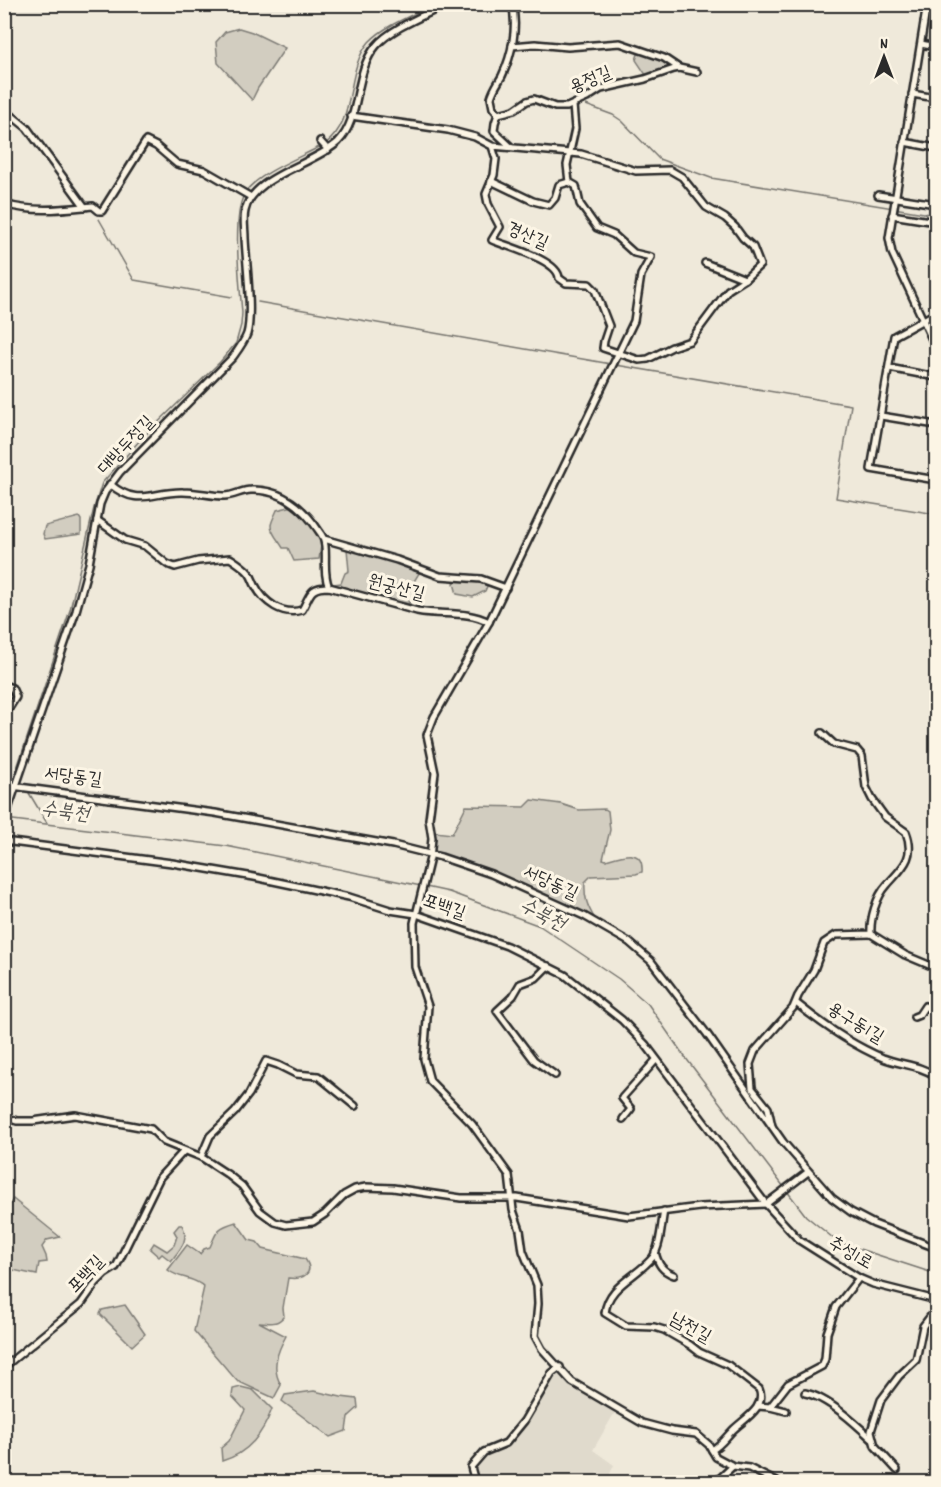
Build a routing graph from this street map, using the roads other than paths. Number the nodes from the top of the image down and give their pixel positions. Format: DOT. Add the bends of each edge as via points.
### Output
graph roads {
  1 [pos="447,4"];
  2 [pos="512,4"];
  3 [pos="927,4"];
  4 [pos="921,44"];
  5 [pos="512,46"];
  6 [pos="936,47"];
  7 [pos="679,68"];
  8 [pos="697,72"];
  9 [pos="912,94"];
  10 [pos="936,98"];
  11 [pos="573,105"];
  12 [pos="4,109"];
  13 [pos="498,114"];
  14 [pos="351,116"];
  15 [pos="320,141"];
  16 [pos="904,142"];
  17 [pos="492,146"];
  18 [pos="511,147"];
  19 [pos="936,148"];
  20 [pos="327,149"];
  21 [pos="571,153"];
  22 [pos="491,182"];
  23 [pos="569,182"];
  24 [pos="878,195"];
  25 [pos="250,196"];
  26 [pos="894,197"];
  27 [pos="4,204"];
  28 [pos="936,204"];
  29 [pos="85,207"];
  30 [pos="892,215"];
  31 [pos="936,222"];
  32 [pos="705,263"];
  33 [pos="745,279"];
  34 [pos="936,313"];
  35 [pos="923,320"];
  36 [pos="936,348"];
  37 [pos="616,357"];
  38 [pos="889,368"];
  39 [pos="936,376"];
  40 [pos="880,416"];
  41 [pos="936,425"];
  42 [pos="936,480"];
  43 [pos="110,484"];
  44 [pos="97,520"];
  45 [pos="324,539"];
  46 [pos="329,587"];
  47 [pos="506,588"];
  48 [pos="489,622"];
  49 [pos="4,685"];
  50 [pos="4,716"];
  51 [pos="822,733"];
  52 [pos="4,785"];
  53 [pos="16,789"];
  54 [pos="4,820"];
  55 [pos="4,841"];
  56 [pos="430,856"];
  57 [pos="417,912"];
  58 [pos="871,934"];
  59 [pos="548,966"];
  60 [pos="936,968"];
  61 [pos="796,1003"];
  62 [pos="936,1012"];
  63 [pos="914,1017"];
  64 [pos="656,1060"];
  65 [pos="555,1074"];
  66 [pos="936,1076"];
  67 [pos="355,1106"];
  68 [pos="4,1117"];
  69 [pos="623,1119"];
  70 [pos="772,1126"];
  71 [pos="184,1151"];
  72 [pos="201,1157"];
  73 [pos="808,1172"];
  74 [pos="513,1197"];
  75 [pos="767,1202"];
  76 [pos="664,1211"];
  77 [pos="936,1248"];
  78 [pos="655,1252"];
  79 [pos="674,1275"];
  80 [pos="859,1278"];
  81 [pos="936,1300"];
  82 [pos="936,1309"];
  83 [pos="4,1367"];
  84 [pos="560,1367"];
  85 [pos="805,1393"];
  86 [pos="758,1407"];
  87 [pos="770,1407"];
  88 [pos="786,1411"];
  89 [pos="872,1439"];
  90 [pos="712,1450"];
  91 [pos="733,1466"];
  92 [pos="897,1470"];
  93 [pos="475,1482"];
  94 [pos="716,1482"];
  95 [pos="777,1482"];
  1 -- 14 [label="street" via="376,45 365,62"];
  2 -- 5 [label="street"];
  3 -- 4 [label="street"];
  4 -- 6 [label="street"];
  4 -- 9 [label="street"];
  5 -- 7 [label="street" via="620,43 664,58"];
  5 -- 13 [label="street" via="490,98"];
  7 -- 8 [label="street, 용정길"];
  7 -- 11 [label="street, 용정길" via="601,89"];
  9 -- 10 [label="street"];
  9 -- 16 [label="street"];
  11 -- 13 [label="street, 용정길" via="555,107 534,99"];
  11 -- 21 [label="street"];
  12 -- 29 [label="street" via="27,128"];
  13 -- 18 [label="street" via="494,131"];
  14 -- 17 [label="street" via="448,130"];
  14 -- 20 [label="street" via="343,136"];
  15 -- 20 [label="street"];
  16 -- 19 [label="street"];
  16 -- 26 [label="street"];
  17 -- 18 [label="street"];
  17 -- 22 [label="street, 경산길" via="496,159"];
  18 -- 21 [label="street"];
  20 -- 25 [label="street"];
  21 -- 23 [label="street"];
  21 -- 33 [label="street" via="624,169 666,169 682,177 706,207 735,226 753,247 760,265"];
  22 -- 23 [label="street, 경산길" via="549,205 560,185"];
  22 -- 37 [label="street, 경산길" via="486,194 500,227 492,240 549,263 566,283 589,284 609,326 603,348"];
  23 -- 37 [label="street" via="576,186 580,204 597,228 614,235 634,253 651,257 641,275 634,321"];
  24 -- 26 [label="street"];
  25 -- 29 [label="street" via="204,170 177,164 146,141 104,210"];
  25 -- 43 [label="street, 대방두정길" via="244,220 248,314 244,340 233,357"];
  26 -- 28 [label="street"];
  26 -- 30 [label="street"];
  27 -- 29 [label="street" via="44,210"];
  30 -- 31 [label="street"];
  30 -- 35 [label="street" via="892,253"];
  32 -- 33 [label="street"];
  33 -- 37 [label="street" via="728,290 690,341 648,359"];
  34 -- 35 [label="street"];
  35 -- 36 [label="street"];
  35 -- 38 [label="street" via="894,336"];
  37 -- 47 [label="street"];
  38 -- 39 [label="street"];
  38 -- 40 [label="street"];
  40 -- 41 [label="street"];
  40 -- 42 [label="street" via="872,469"];
  43 -- 44 [label="street, 대방두정길"];
  43 -- 45 [label="street" via="122,494 142,497 172,492 223,496 254,489 273,493 297,504"];
  44 -- 46 [label="street" via="175,567 230,558 251,574 266,600 278,608 302,610 311,591"];
  44 -- 53 [label="street, 대방두정길" via="76,611"];
  45 -- 46 [label="street"];
  45 -- 47 [label="street" via="440,576 481,579"];
  46 -- 48 [label="street, 원궁산길" via="417,611 466,613"];
  47 -- 48 [label="street"];
  48 -- 56 [label="street" via="427,735 435,773 429,819"];
  49 -- 50 [label="street" via="12,688 16,697"];
  51 -- 58 [label="street" via="834,744 856,750 862,756 866,787 872,799 885,817 906,832 910,842 907,862 878,900"];
  52 -- 53 [label="street, 서당동길"];
  53 -- 54 [label="street, 대방두정길"];
  53 -- 56 [label="street, 서당동길" via="215,813 339,834"];
  55 -- 57 [label="street, 포백길" via="244,875 349,897 390,910"];
  56 -- 57 [label="street"];
  56 -- 70 [label="street, 서당동길" via="528,890 628,942 667,980"];
  57 -- 59 [label="street, 포백길"];
  57 -- 74 [label="street" via="415,968 428,1006 424,1059 427,1075 472,1124 506,1170"];
  58 -- 60 [label="street"];
  58 -- 61 [label="street" via="829,938"];
  59 -- 64 [label="street, 포백길" via="622,1020"];
  59 -- 65 [label="street" via="536,978 520,984 497,1011 534,1060"];
  61 -- 66 [label="street, 용구동1길" via="853,1044"];
  61 -- 70 [label="street" via="754,1051 750,1064 752,1088 768,1108"];
  62 -- 63 [label="street" via="925,1006"];
  64 -- 69 [label="street" via="622,1098 632,1109"];
  64 -- 75 [label="street, 포백길"];
  67 -- 72 [label="street" via="318,1076 296,1074 266,1061 249,1094 210,1136"];
  68 -- 71 [label="street" via="33,1121 75,1114 120,1122 151,1129 164,1142"];
  70 -- 73 [label="street, 서당동길"];
  71 -- 72 [label="street"];
  71 -- 83 [label="street, 포백길" via="160,1177 116,1267 100,1279 81,1304"];
  72 -- 74 [label="street" via="242,1186 268,1217 286,1225 313,1222 344,1195 366,1187 461,1198"];
  73 -- 75 [label="street"];
  73 -- 77 [label="street, 서당동길" via="851,1212"];
  74 -- 76 [label="street" via="621,1215"];
  74 -- 84 [label="street" via="524,1251 537,1285 535,1336"];
  75 -- 76 [label="street"];
  75 -- 80 [label="street, 추성1로" via="799,1240"];
  76 -- 78 [label="street"];
  78 -- 79 [label="street" via="662,1269"];
  78 -- 86 [label="street, 남전길" via="611,1294 605,1313 626,1326 664,1330 728,1365 759,1389"];
  80 -- 81 [label="street, 추성1로"];
  80 -- 87 [label="street" via="836,1306 822,1366 788,1384"];
  82 -- 89 [label="street" via="923,1326 916,1360 881,1400"];
  84 -- 90 [label="street" via="572,1382 642,1423 696,1434"];
  84 -- 93 [label="street" via="552,1373 506,1443 484,1452 471,1467"];
  85 -- 89 [label="street" via="836,1408"];
  86 -- 87 [label="street"];
  86 -- 90 [label="street"];
  87 -- 88 [label="street"];
  89 -- 92 [label="street"];
  90 -- 91 [label="street" via="716,1457"];
  91 -- 94 [label="street"];
  91 -- 95 [label="street" via="749,1467"];
}
